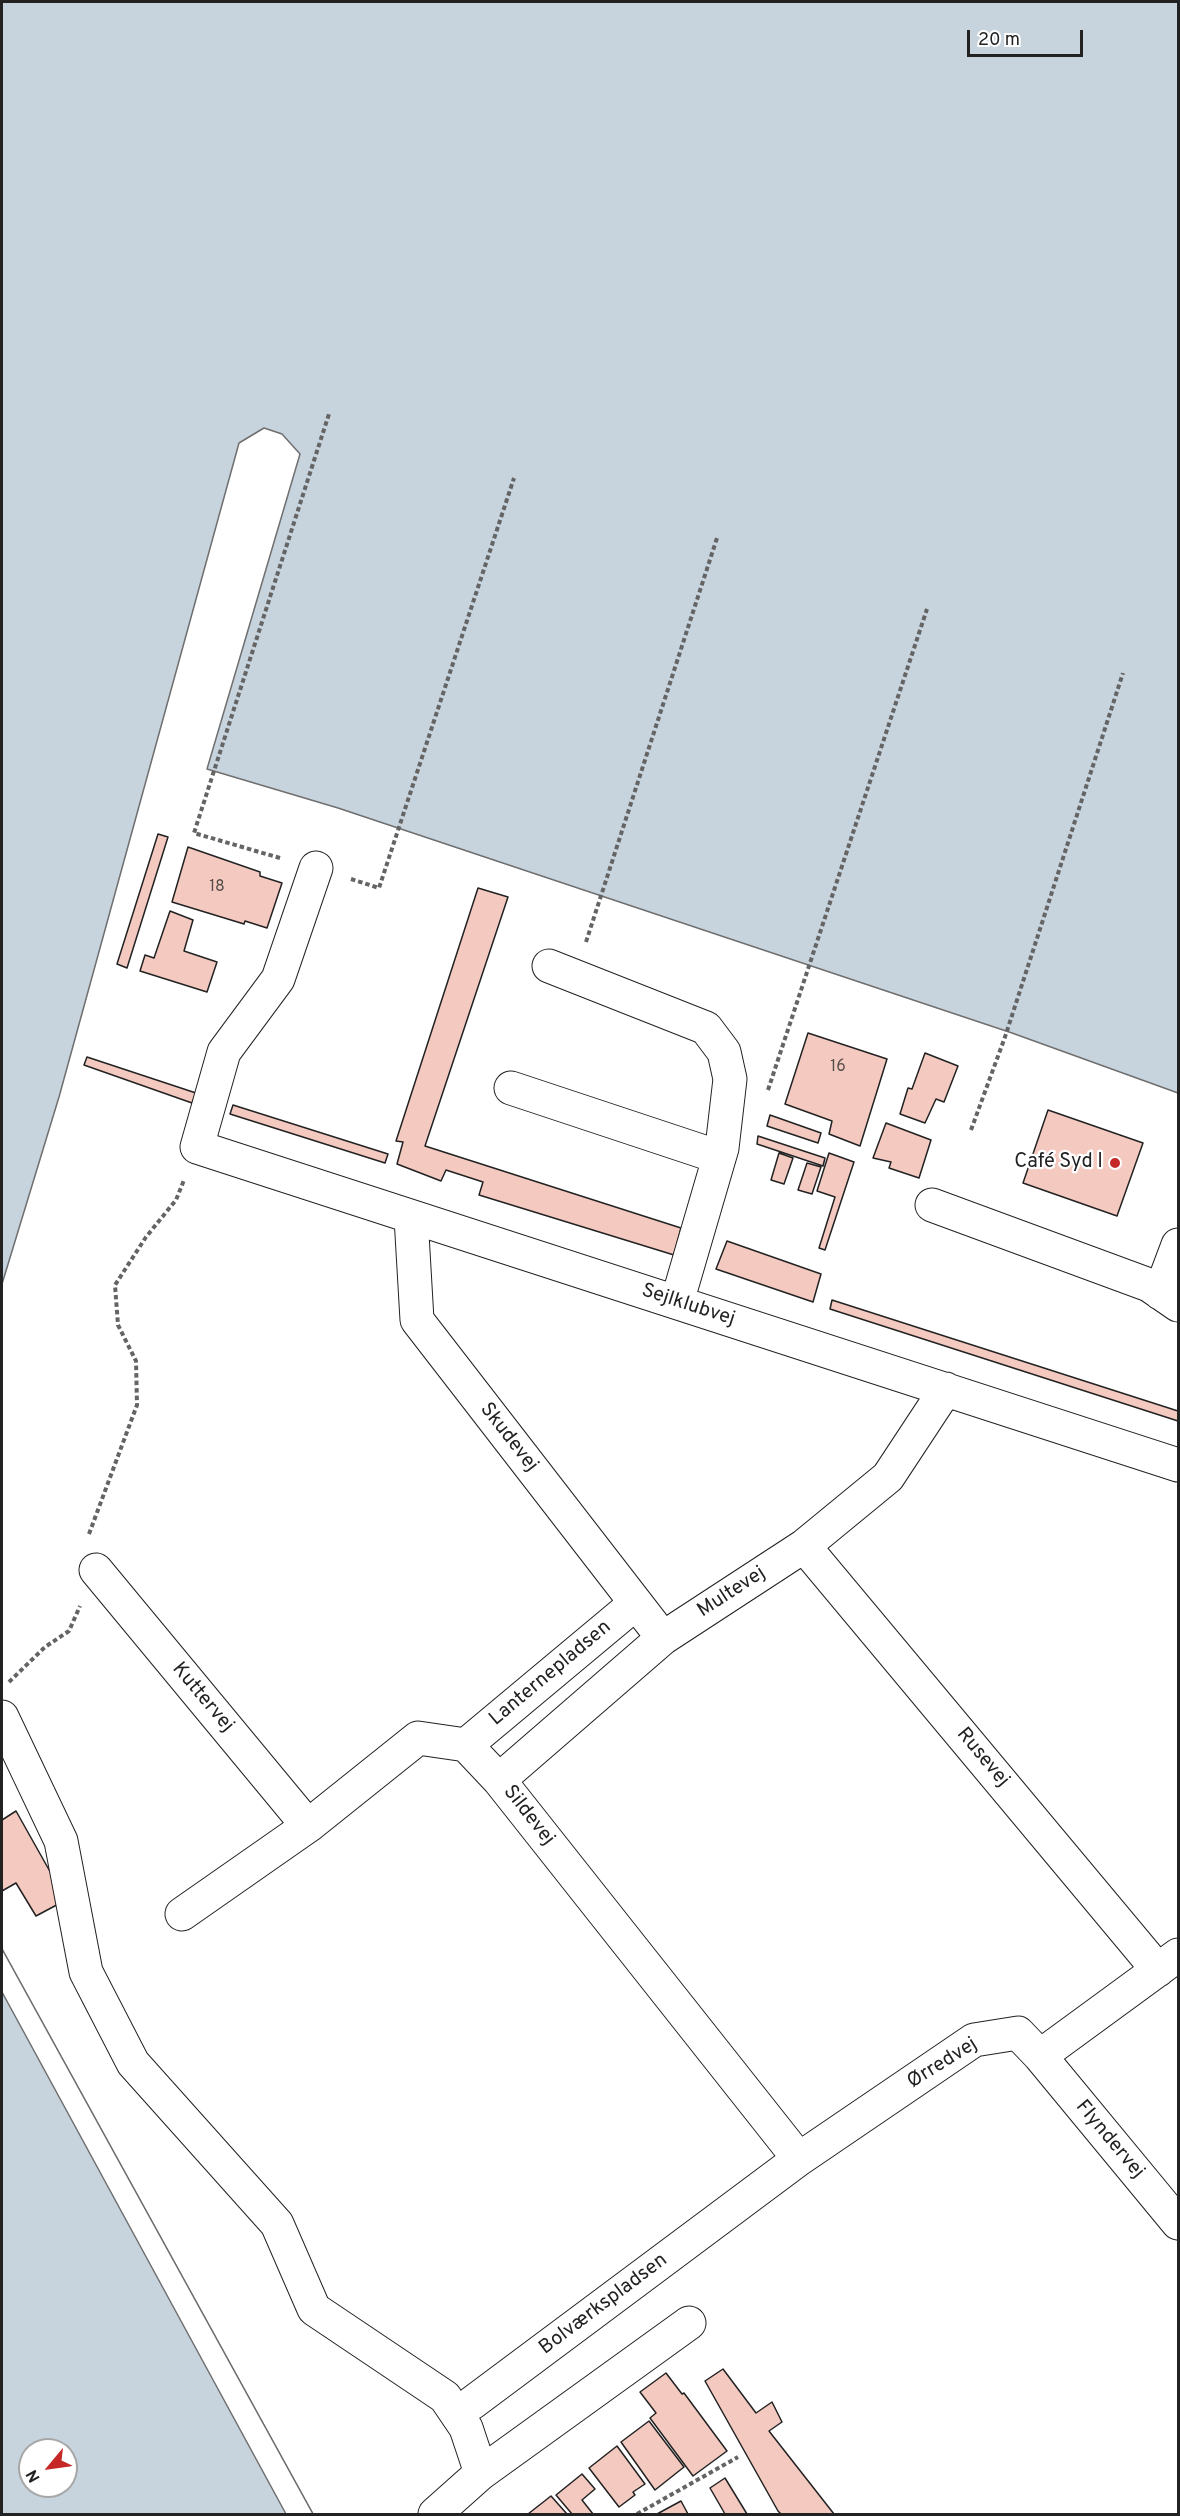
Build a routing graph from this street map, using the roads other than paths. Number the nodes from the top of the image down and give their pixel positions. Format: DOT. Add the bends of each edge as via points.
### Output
graph roads {
  1 [pos="316,868"];
  2 [pos="562,971"];
  3 [pos="511,1088"];
  4 [pos="719,1157"];
  5 [pos="932,1205"];
  6 [pos="411,1217"];
  7 [pos="1179,1245"];
  8 [pos="1169,1299"];
  9 [pos="676,1302"];
  10 [pos="946,1389"];
  11 [pos="1179,1464"];
  12 [pos="804,1546"];
  13 [pos="96,1570"];
  14 [pos="636,1603"];
  15 [pos="663,1638"];
  16 [pos="2,1717"];
  17 [pos="466,1745"];
  18 [pos="499,1780"];
  19 [pos="308,1826"];
  20 [pos="182,1914"];
  21 [pos="1168,1962"];
  22 [pos="1040,2056"];
  23 [pos="799,2159"];
  24 [pos="737,2207"];
  25 [pos="1179,2223"];
  26 [pos="689,2323"];
  27 [pos="472,2403"];
  28 [pos="481,2473"];
  29 [pos="435,2514"];
  1 -- 6 [label="street, Sejlklubvej" via="278,979 225,1052 197,1147"];
  2 -- 4 [label="street" via="706,1028 724,1052 730,1079"];
  3 -- 4 [label="street"];
  4 -- 9 [label="street"];
  5 -- 8 [label="street" via="1149,1285"];
  6 -- 9 [label="street, Sejlklubvej"];
  6 -- 14 [label="street, Skudevej" via="417,1320"];
  7 -- 8 [label="street"];
  9 -- 10 [label="street, Sejlklubvej"];
  10 -- 11 [label="street, Sejlklubvej"];
  10 -- 12 [label="street, Multevej" via="888,1477"];
  12 -- 15 [label="street, Multevej"];
  12 -- 21 [label="street, Rusevej"];
  13 -- 19 [label="street, Kuttervej"];
  14 -- 15 [label="street, Skudevej"];
  14 -- 17 [label="street, Lanternepladsen"];
  15 -- 18 [label="street, Multevej"];
  16 -- 28 [label="street" via="61,1841 86,1972 133,2063 277,2224 314,2309 446,2397 466,2428"];
  17 -- 18 [label="street, Sildevej"];
  17 -- 19 [label="street" via="418,1738"];
  18 -- 23 [label="street, Sildevej"];
  19 -- 20 [label="street"];
  21 -- 22 [label="street"];
  22 -- 23 [label="street, Ørredvej" via="1017,2033 974,2040"];
  22 -- 25 [label="street, Flyndervej"];
  23 -- 24 [label="street, Ørredvej"];
  24 -- 27 [label="street, Bolværkspladsen"];
  26 -- 28 [label="street"];
  28 -- 29 [label="street"];
}
